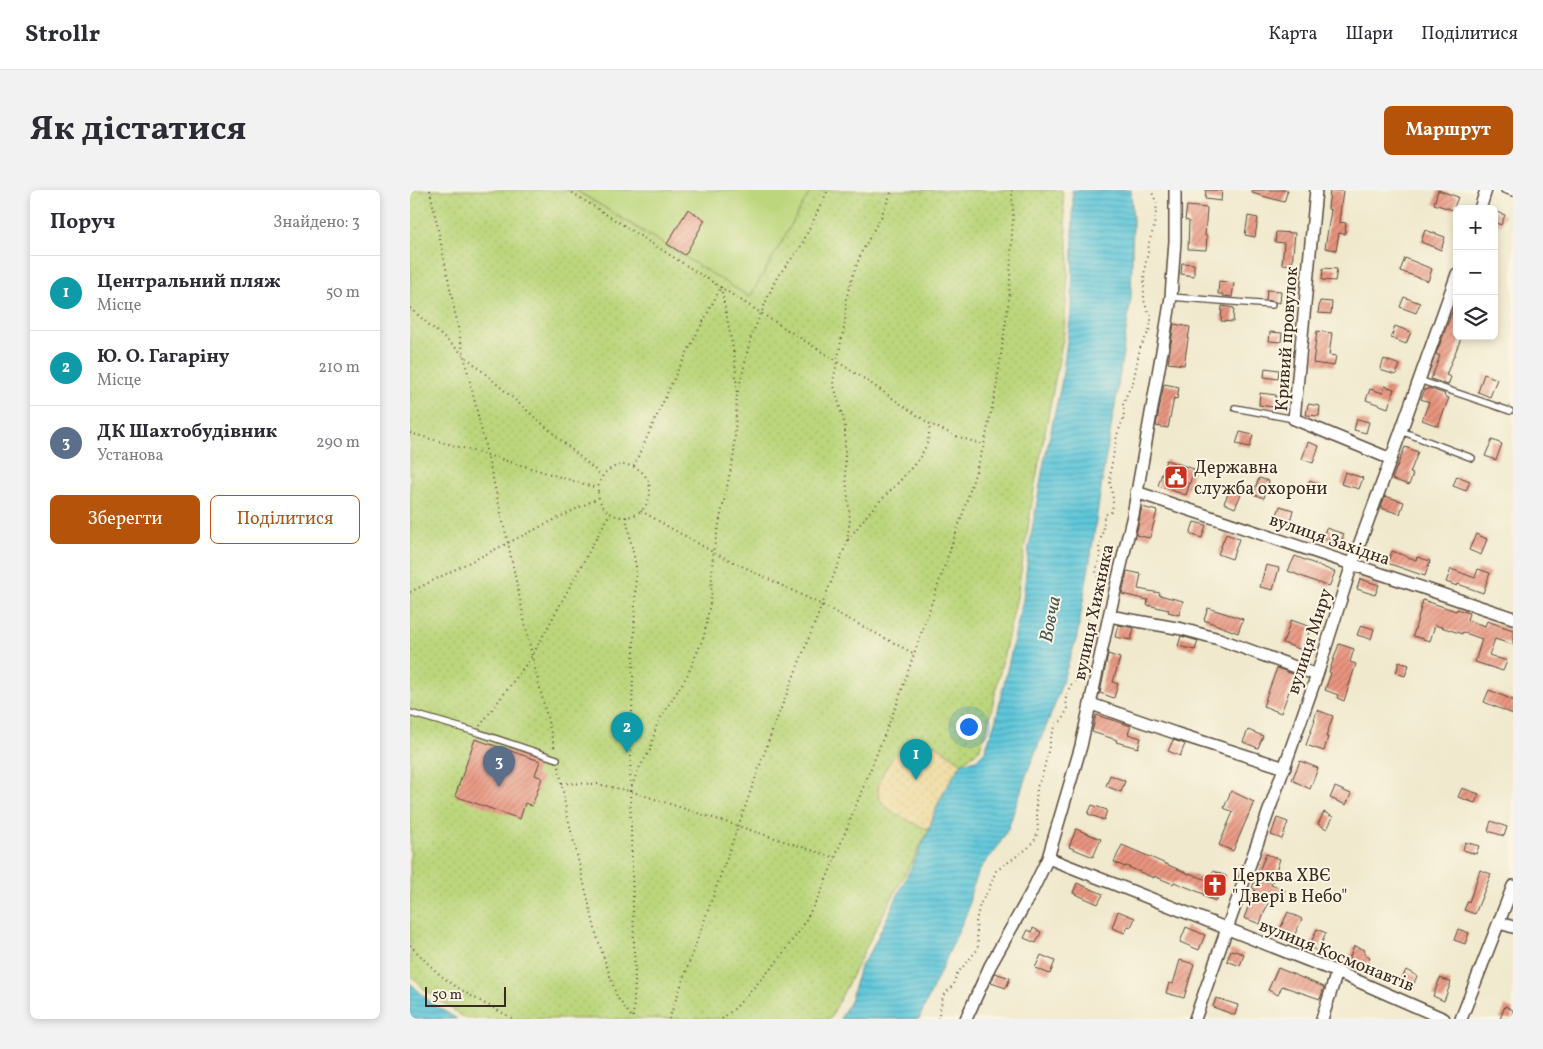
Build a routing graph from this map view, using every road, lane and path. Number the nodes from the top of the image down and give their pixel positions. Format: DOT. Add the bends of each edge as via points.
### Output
graph roads {
  1 [pos="430,190"];
  2 [pos="568,190"];
  3 [pos="828,190"];
  4 [pos="892,190"];
  5 [pos="1012,190"];
  6 [pos="1151,190"];
  7 [pos="1175,190"];
  8 [pos="1316,190"];
  9 [pos="1486,190"];
  10 [pos="1504,190"];
  11 [pos="1513,193"];
  12 [pos="1481,205"];
  13 [pos="1453,285"];
  14 [pos="721,287"];
  15 [pos="1171,298"];
  16 [pos="1272,305"];
  17 [pos="410,308"];
  18 [pos="761,312"];
  19 [pos="464,356"];
  20 [pos="838,361"];
  21 [pos="1419,380"];
  22 [pos="737,394"];
  23 [pos="1236,408"];
  24 [pos="1510,411"];
  25 [pos="1294,419"];
  26 [pos="930,424"];
  27 [pos="1401,430"];
  28 [pos="410,433"];
  29 [pos="984,445"];
  30 [pos="487,454"];
  31 [pos="1472,458"];
  32 [pos="1391,459"];
  33 [pos="634,466"];
  34 [pos="602,476"];
  35 [pos="597,488"];
  36 [pos="1136,492"];
  37 [pos="598,498"];
  38 [pos="641,511"];
  39 [pos="610,513"];
  40 [pos="626,517"];
  41 [pos="846,542"];
  42 [pos="508,543"];
  43 [pos="713,552"];
  44 [pos="1352,564"];
  45 [pos="410,592"];
  46 [pos="822,606"];
  47 [pos="1109,616"];
  48 [pos="1513,618"];
  49 [pos="914,654"];
  50 [pos="532,656"];
  51 [pos="1318,675"];
  52 [pos="1091,704"];
  53 [pos="410,713"];
  54 [pos="476,732"];
  55 [pos="557,759"];
  56 [pos="1285,768"];
  57 [pos="561,783"];
  58 [pos="630,791"];
  59 [pos="738,826"];
  60 [pos="836,858"];
  61 [pos="1048,858"];
  62 [pos="1513,886"];
  63 [pos="1500,923"];
  64 [pos="1513,927"];
  65 [pos="1226,929"];
  66 [pos="410,945"];
  67 [pos="1337,972"];
  68 [pos="514,1019"];
  69 [pos="633,1019"];
  70 [pos="669,1019"];
  71 [pos="722,1019"];
  72 [pos="938,1019"];
  73 [pos="966,1019"];
  74 [pos="1195,1019"];
  75 [pos="1322,1019"];
  76 [pos="1444,1019"];
  77 [pos="1462,1019"];
  1 -- 19 [label="path"];
  2 -- 14 [label="path"];
  3 -- 18 [label="path" via="800,248 777,277"];
  4 -- 20 [label="path" via="852,278"];
  5 -- 29 [label="path" via="1009,299 996,390"];
  6 -- 72 [label="path" via="1156,204 1144,280 1144,300 1151,315 1150,331 1140,348 1117,434 1110,482 1113,506 1104,517 1096,571 1099,581 1088,619 1090,636 1082,653 1078,678 1070,686 1066,698 1063,720 1056,724 1037,787 1036,838 996,872 980,904 976,921 978,949 943,996"];
  7 -- 15 [label="street, вулиця Хижняка"];
  8 -- 25 [label="street, Кривий провулок"];
  9 -- 12 [label="street"];
  10 -- 11 [label="lane"];
  13 -- 21 [label="street, вулиця Миру"];
  14 -- 18 [label="path"];
  14 -- 22 [label="path" via="735,359"];
  14 -- 33 [label="path"];
  15 -- 16 [label="lane"];
  15 -- 36 [label="street, вулиця Хижняка"];
  17 -- 19 [label="path"];
  18 -- 20 [label="path"];
  18 -- 22 [label="path" via="751,337"];
  19 -- 30 [label="path"];
  19 -- 34 [label="path"];
  20 -- 26 [label="path"];
  20 -- 41 [label="path" via="833,382 846,426 844,468 850,519"];
  21 -- 24 [label="lane"];
  21 -- 27 [label="street, вулиця Миру"];
  22 -- 43 [label="path" via="734,454"];
  23 -- 25 [label="lane"];
  25 -- 32 [label="street, Кривий провулок"];
  26 -- 29 [label="path"];
  26 -- 41 [label="path" via="928,442 919,459"];
  27 -- 31 [label="lane"];
  27 -- 32 [label="street, вулиця Миру"];
  28 -- 30 [label="path"];
  29 -- 49 [label="path"];
  30 -- 35 [label="path"];
  30 -- 42 [label="path"];
  32 -- 44 [label="street, вулиця Миру"];
  33 -- 34 [label="path" via="611,467"];
  33 -- 38 [label="path" via="641,470 650,486 647,504"];
  34 -- 35 [label="path"];
  35 -- 37 [label="path"];
  36 -- 44 [label="street, вулиця Західна"];
  36 -- 47 [label="street, вулиця Хижняка"];
  37 -- 39 [label="path"];
  37 -- 42 [label="path"];
  38 -- 40 [label="path"];
  38 -- 43 [label="path"];
  39 -- 40 [label="path"];
  39 -- 50 [label="path"];
  40 -- 58 [label="path" via="636,567"];
  41 -- 46 [label="path"];
  42 -- 45 [label="path"];
  42 -- 50 [label="path"];
  43 -- 46 [label="path"];
  43 -- 58 [label="path" via="711,598 704,636 688,674 657,724 650,750"];
  44 -- 48 [label="street, вулиця Західна"];
  44 -- 51 [label="street, вулиця Миру"];
  46 -- 49 [label="path"];
  46 -- 59 [label="path"];
  47 -- 51 [label="street" via="1219,639"];
  47 -- 52 [label="street, вулиця Хижняка"];
  49 -- 60 [label="path"];
  50 -- 54 [label="path"];
  50 -- 55 [label="path"];
  51 -- 56 [label="street, вулиця Миру"];
  52 -- 56 [label="street"];
  52 -- 61 [label="street, вулиця Хижняка"];
  53 -- 54 [label="lane"];
  54 -- 55 [label="lane"];
  55 -- 57 [label="path"];
  56 -- 65 [label="street, вулиця Миру"];
  57 -- 58 [label="path" via="596,784"];
  57 -- 69 [label="path" via="597,937 617,997"];
  58 -- 59 [label="path"];
  58 -- 69 [label="path" via="635,971"];
  59 -- 60 [label="path"];
  59 -- 70 [label="path"];
  60 -- 71 [label="path" via="801,929 751,992"];
  61 -- 65 [label="street, вулиця Космонавтів"];
  61 -- 73 [label="street, вулиця Хижняка" via="990,966"];
  62 -- 63 [label="street"];
  63 -- 64 [label="street"];
  63 -- 77 [label="street"];
  65 -- 67 [label="street, вулиця Космонавтів"];
  65 -- 74 [label="street, вулиця Миру"];
  66 -- 68 [label="path" via="455,986"];
  67 -- 75 [label="street"];
  67 -- 76 [label="street, вулиця Космонавтів"];
}
